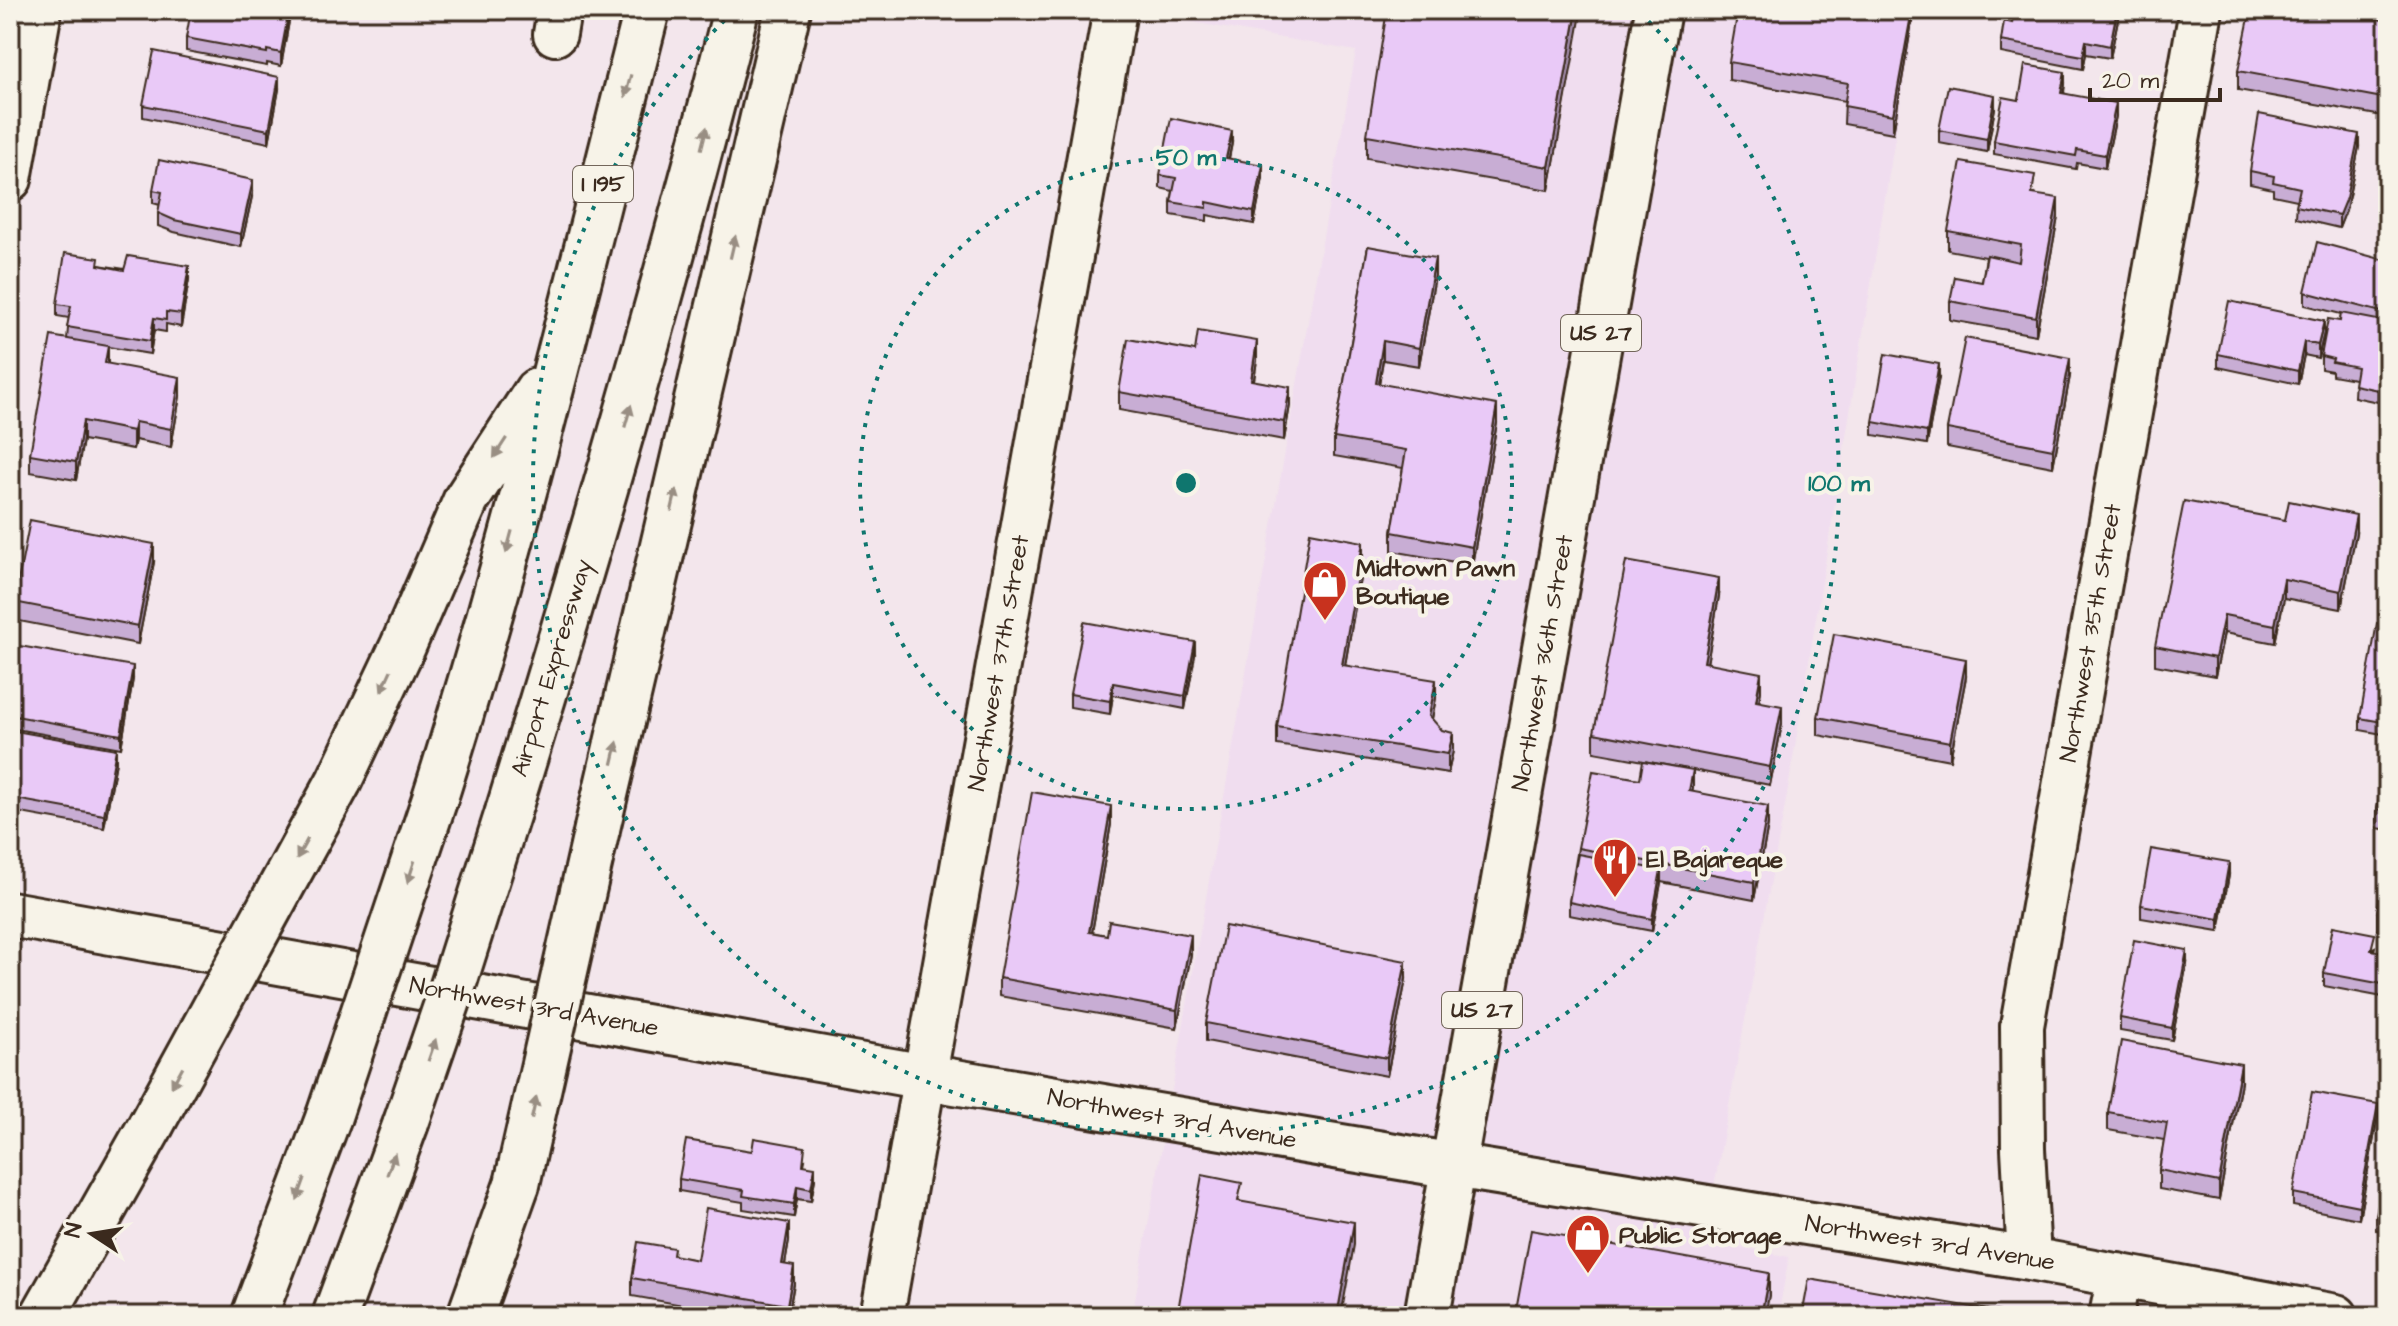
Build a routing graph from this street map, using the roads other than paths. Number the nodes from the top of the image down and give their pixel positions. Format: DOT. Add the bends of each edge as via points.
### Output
graph roads {
  1 [pos="40,10"];
  2 [pos="647,10"];
  3 [pos="736,10"];
  4 [pos="788,10"];
  5 [pos="1115,10"];
  6 [pos="1658,10"];
  7 [pos="2201,10"];
  8 [pos="10,179"];
  9 [pos="558,359"];
  10 [pos="10,914"];
  11 [pos="925,1077"];
  12 [pos="1454,1166"];
  13 [pos="517,1184"];
  14 [pos="2029,1259"];
  15 [pos="2119,1275"];
  16 [pos="43,1316"];
  17 [pos="254,1316"];
  18 [pos="335,1316"];
  19 [pos="470,1316"];
  20 [pos="494,1316"];
  21 [pos="882,1316"];
  22 [pos="1427,1316"];
  23 [pos="2111,1316"];
  24 [pos="2336,1316"];
  1 -- 8 [label="street"];
  2 -- 9 [label="main road, I 195, one-way"];
  18 -- 3 [label="main road, Airport Expressway, one-way, bridge" via="452,989 508,812 636,388"];
  13 -- 4 [label="main road, one-way, bridge"];
  5 -- 11 [label="street, Northwest 37th Street"];
  6 -- 12 [label="main road, Northwest 36th Street / US 27"];
  7 -- 14 [label="street, Northwest 35th Street" via="2022,1026"];
  9 -- 16 [label="main road, one-way, bridge" via="466,500 339,781"];
  9 -- 17 [label="main road, one-way, bridge" via="435,798 329,1116"];
  10 -- 11 [label="main road, Northwest 3rd Avenue"];
  11 -- 12 [label="main road, Northwest 3rd Avenue"];
  11 -- 21 [label="street, Northwest 37th Street"];
  12 -- 14 [label="street, Northwest 3rd Avenue"];
  12 -- 22 [label="main road, Northwest 36th Street / US 27"];
  13 -- 19 [label="main road"];
  13 -- 20 [label="main road"];
  14 -- 15 [label="street, Northwest 3rd Avenue"];
  15 -- 23 [label="street"];
  15 -- 24 [label="street, Northwest 3rd Avenue"];
}
